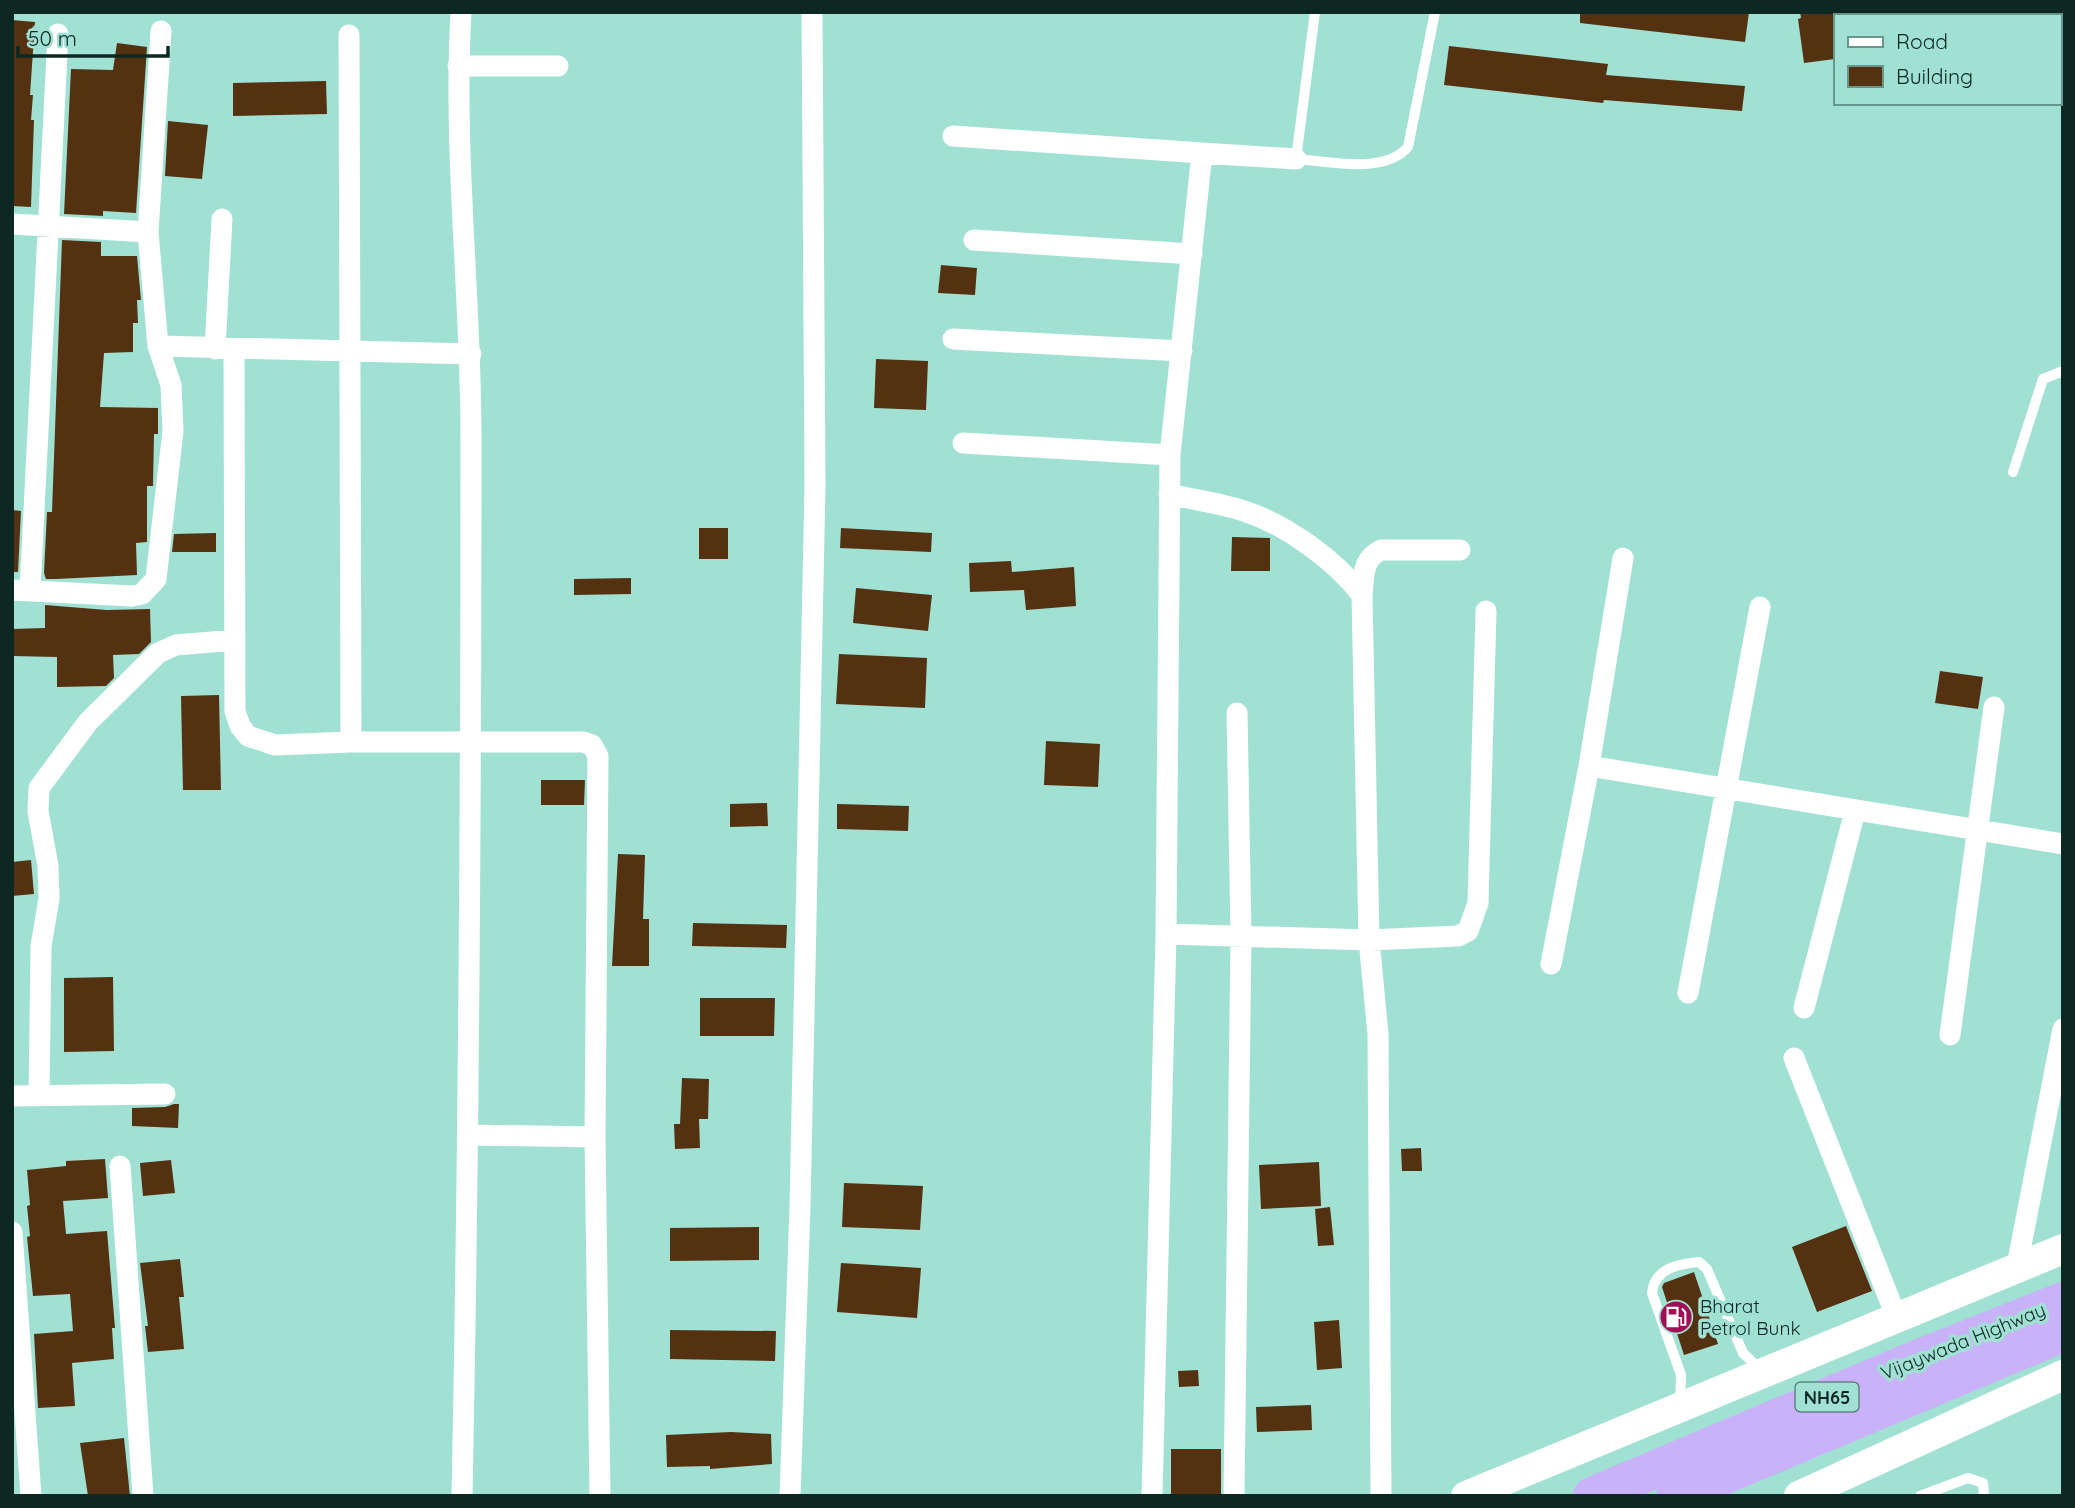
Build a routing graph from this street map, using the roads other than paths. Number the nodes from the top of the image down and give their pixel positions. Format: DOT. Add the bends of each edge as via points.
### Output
graph roads {
  1 [pos="461,12"];
  2 [pos="812,12"];
  3 [pos="1315,12"];
  4 [pos="1435,12"];
  5 [pos="161,31"];
  6 [pos="58,34"];
  7 [pos="349,35"];
  8 [pos="458,66"];
  9 [pos="558,66"];
  10 [pos="953,136"];
  11 [pos="1202,153"];
  12 [pos="1296,159"];
  13 [pos="222,219"];
  14 [pos="12,224"];
  15 [pos="48,225"];
  16 [pos="148,232"];
  17 [pos="974,240"];
  18 [pos="1192,254"];
  19 [pos="953,339"];
  20 [pos="158,346"];
  21 [pos="225,349"];
  22 [pos="350,351"];
  23 [pos="1182,351"];
  24 [pos="471,354"];
  25 [pos="2063,371"];
  26 [pos="962,443"];
  27 [pos="1170,455"];
  28 [pos="2013,472"];
  29 [pos="1169,494"];
  30 [pos="1460,550"];
  31 [pos="1623,558"];
  32 [pos="21,590"];
  33 [pos="1362,595"];
  34 [pos="1760,607"];
  35 [pos="1486,611"];
  36 [pos="235,640"];
  37 [pos="1994,707"];
  38 [pos="1237,713"];
  39 [pos="351,742"];
  40 [pos="471,742"];
  41 [pos="1589,766"];
  42 [pos="1724,789"];
  43 [pos="1856,811"];
  44 [pos="1978,828"];
  45 [pos="2063,844"];
  46 [pos="1167,934"];
  47 [pos="1241,935"];
  48 [pos="1369,940"];
  49 [pos="1552,964"];
  50 [pos="1688,993"];
  51 [pos="1804,1008"];
  52 [pos="2063,1029"];
  53 [pos="1950,1035"];
  54 [pos="1794,1058"];
  55 [pos="165,1094"];
  56 [pos="12,1096"];
  57 [pos="39,1096"];
  58 [pos="469,1135"];
  59 [pos="596,1137"];
  60 [pos="120,1166"];
  61 [pos="12,1232"];
  62 [pos="2063,1249"];
  63 [pos="2017,1266"];
  64 [pos="2063,1301"];
  65 [pos="1896,1316"];
  66 [pos="2063,1333"];
  67 [pos="1764,1373"];
  68 [pos="2063,1375"];
  69 [pos="1680,1408"];
  70 [pos="1808,1494"];
  71 [pos="31,1496"];
  72 [pos="143,1496"];
  73 [pos="462,1496"];
  74 [pos="600,1496"];
  75 [pos="790,1496"];
  76 [pos="1152,1496"];
  77 [pos="1234,1496"];
  78 [pos="1381,1496"];
  79 [pos="1466,1496"];
  80 [pos="1592,1496"];
  81 [pos="1675,1496"];
  82 [pos="1920,1496"];
  83 [pos="1984,1496"];
  1 -- 8 [label="street"];
  2 -- 75 [label="street" via="815,499"];
  3 -- 12 [label="lane"];
  4 -- 12 [label="lane" via="1412,136 1399,156 1373,164"];
  5 -- 16 [label="street"];
  6 -- 15 [label="street"];
  7 -- 22 [label="street"];
  8 -- 9 [label="street"];
  8 -- 24 [label="street"];
  10 -- 11 [label="street"];
  11 -- 12 [label="street"];
  11 -- 18 [label="street"];
  13 -- 21 [label="street"];
  14 -- 15 [label="street"];
  15 -- 16 [label="street"];
  15 -- 32 [label="street"];
  16 -- 20 [label="street"];
  17 -- 18 [label="street"];
  18 -- 23 [label="street"];
  19 -- 23 [label="street"];
  20 -- 21 [label="street"];
  20 -- 32 [label="street" via="171,385 173,431 156,579 142,594 132,596"];
  21 -- 22 [label="street"];
  21 -- 36 [label="street"];
  22 -- 24 [label="street"];
  22 -- 39 [label="street"];
  23 -- 27 [label="street"];
  24 -- 40 [label="street"];
  25 -- 28 [label="lane" via="2043,379"];
  26 -- 27 [label="street"];
  27 -- 29 [label="street"];
  29 -- 33 [label="street" via="1245,511 1288,532"];
  29 -- 46 [label="street"];
  30 -- 33 [label="street" via="1381,550 1371,554 1365,563"];
  31 -- 41 [label="street"];
  33 -- 48 [label="street"];
  34 -- 42 [label="street"];
  35 -- 48 [label="street" via="1483,802 1474,919 1468,931 1458,936"];
  36 -- 39 [label="street" via="235,711 248,736 275,746"];
  36 -- 57 [label="street" via="176,645 158,653 88,723 39,788 49,899 41,946"];
  37 -- 44 [label="street"];
  38 -- 47 [label="street"];
  39 -- 40 [label="street"];
  40 -- 58 [label="street"];
  40 -- 59 [label="street" via="583,743 592,745 598,756"];
  41 -- 42 [label="street"];
  41 -- 49 [label="street"];
  42 -- 43 [label="street"];
  42 -- 50 [label="street"];
  43 -- 44 [label="street"];
  43 -- 51 [label="street"];
  44 -- 45 [label="street"];
  44 -- 53 [label="street"];
  46 -- 47 [label="street"];
  46 -- 76 [label="street"];
  47 -- 48 [label="street"];
  47 -- 77 [label="street"];
  48 -- 78 [label="street" via="1378,1034"];
  52 -- 63 [label="street"];
  54 -- 65 [label="street"];
  55 -- 57 [label="street"];
  56 -- 57 [label="street"];
  58 -- 59 [label="street"];
  58 -- 73 [label="street"];
  59 -- 74 [label="street"];
  60 -- 72 [label="street"];
  61 -- 71 [label="street"];
  62 -- 63 [label="street"];
  63 -- 65 [label="street"];
  64 -- 80 [label="highway, Vijaywada Highway / NH65"];
  65 -- 67 [label="street"];
  66 -- 81 [label="highway, Vijaywada Highway / NH65"];
  67 -- 69 [label="street"];
  67 -- 69 [label="lane" via="1743,1353 1707,1269 1699,1262 1685,1263 1660,1273 1653,1281 1652,1293 1681,1375"];
  68 -- 70 [label="street"];
  69 -- 79 [label="street"];
  82 -- 83 [label="lane" via="1968,1478 1983,1483"];
}
